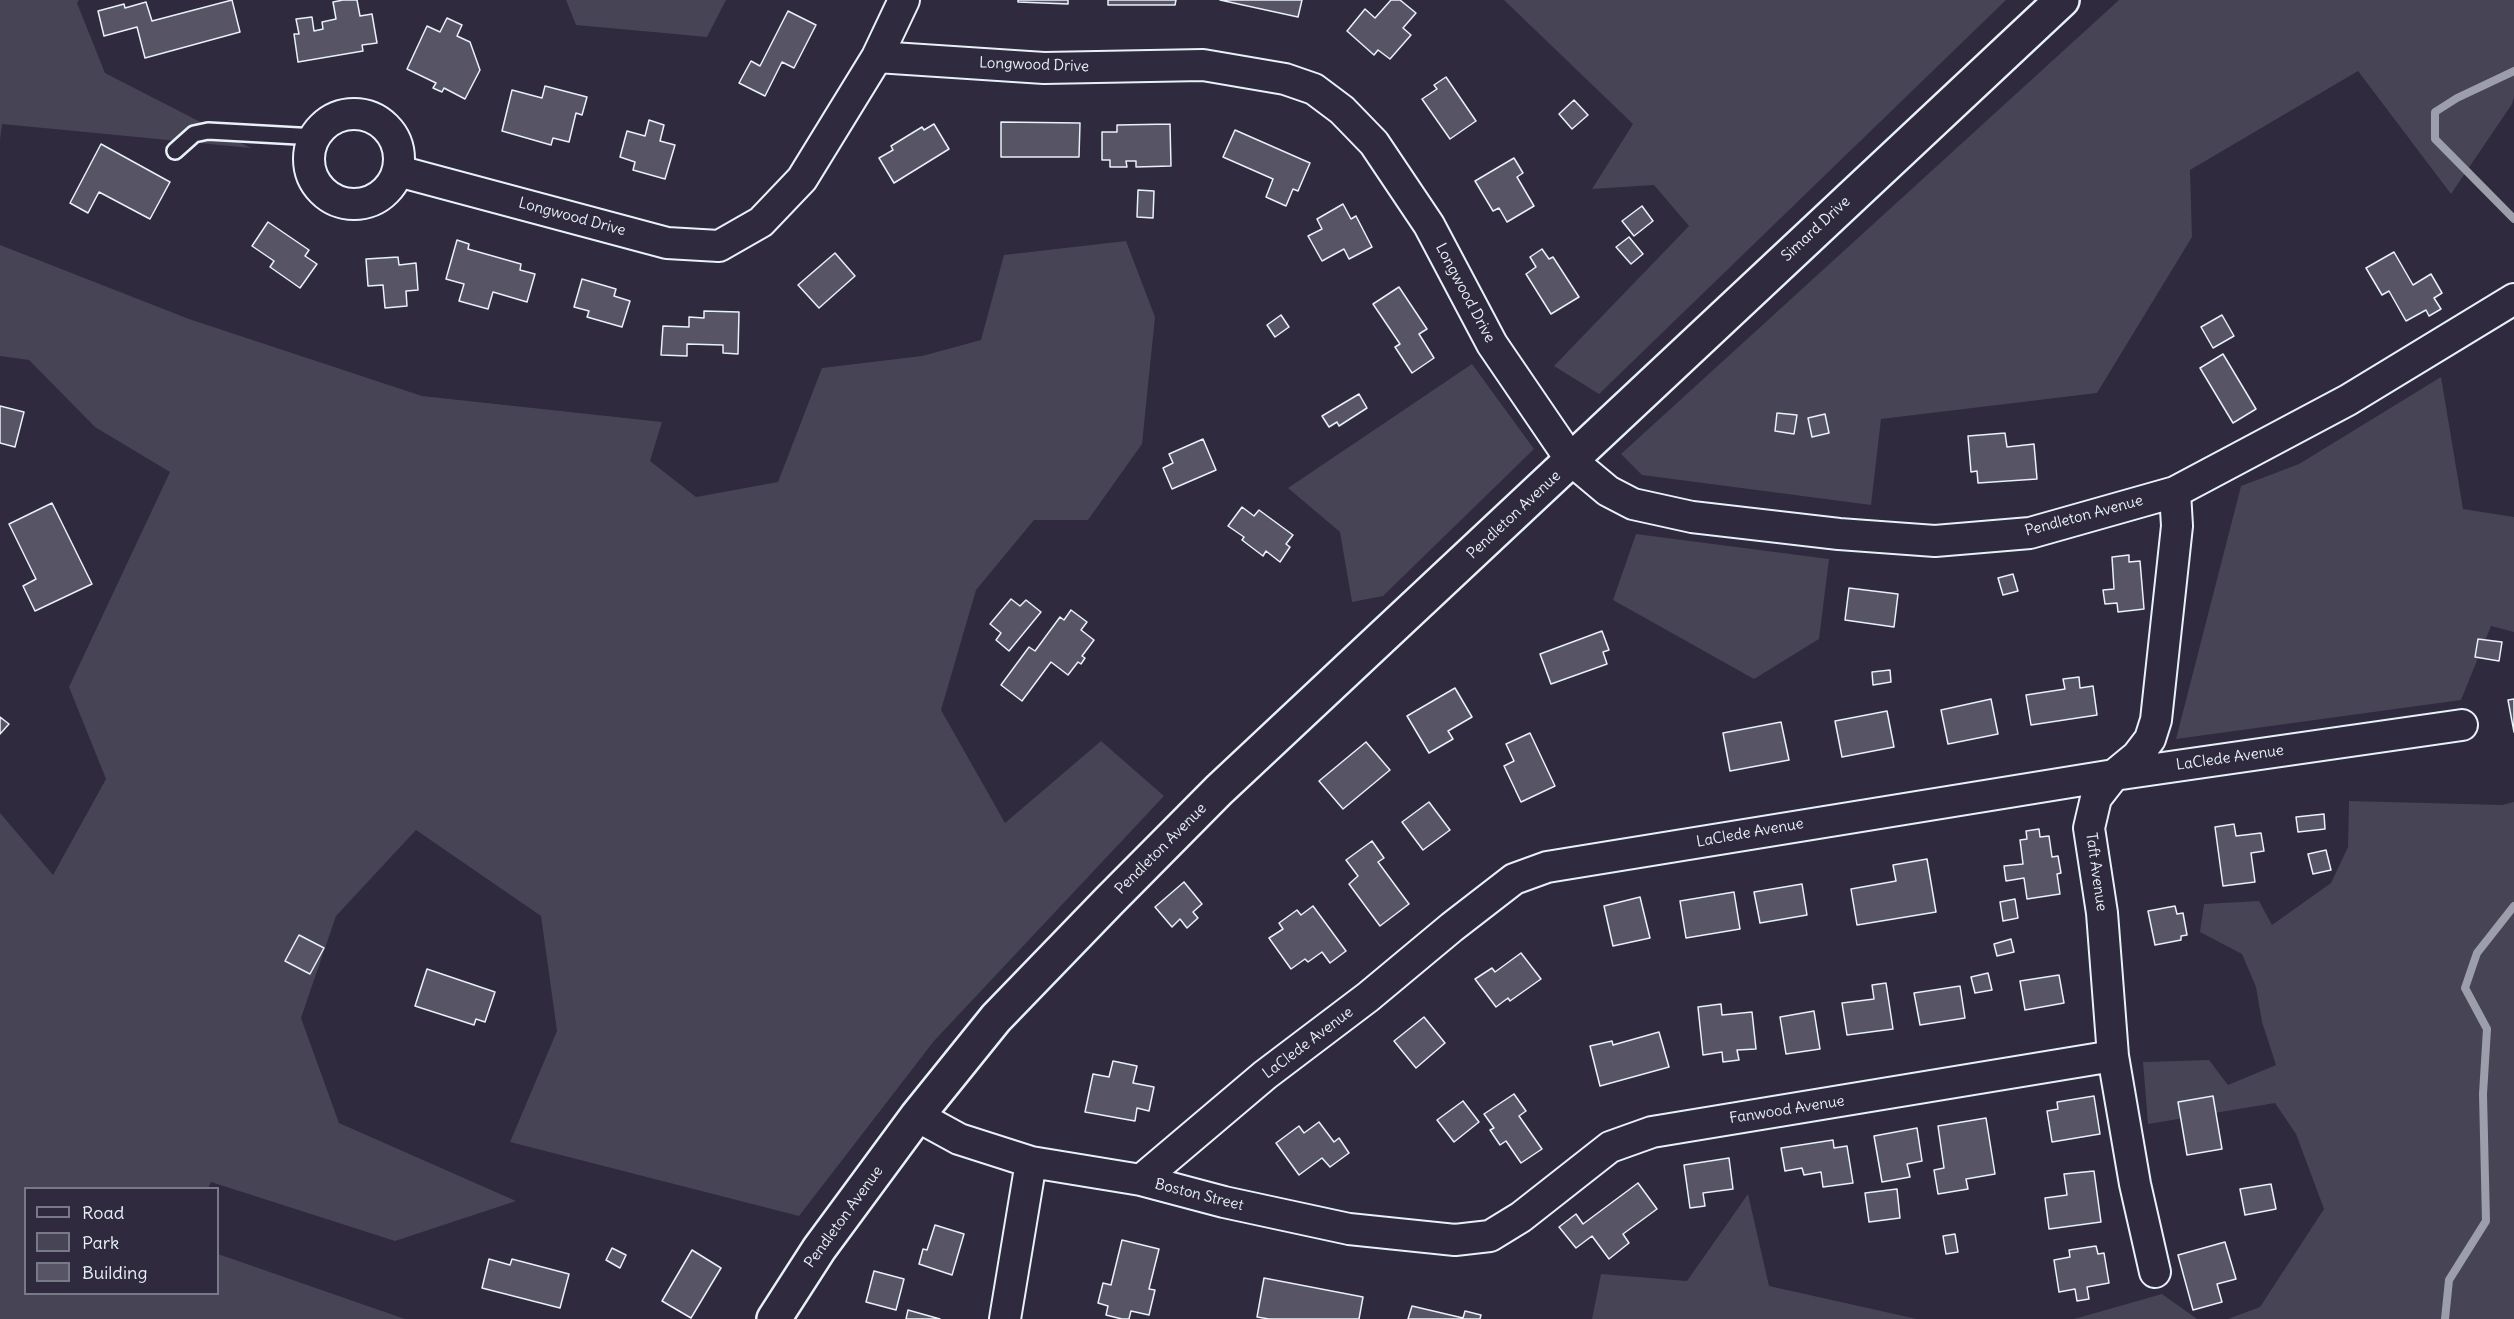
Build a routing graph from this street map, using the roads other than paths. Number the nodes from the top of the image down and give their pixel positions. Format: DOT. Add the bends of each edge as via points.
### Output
graph roads {
  1 [pos="904,0"];
  2 [pos="2062,0"];
  3 [pos="877,57"];
  4 [pos="316,137"];
  5 [pos="175,151"];
  6 [pos="398,171"];
  7 [pos="2514,299"];
  8 [pos="1571,460"];
  9 [pos="2175,492"];
  10 [pos="2462,725"];
  11 [pos="2114,775"];
  12 [pos="2113,1056"];
  13 [pos="917,1116"];
  14 [pos="1031,1162"];
  15 [pos="1141,1180"];
  16 [pos="1490,1236"];
  17 [pos="2155,1272"];
  18 [pos="774,1319"];
  19 [pos="1005,1319"];
  1 -- 3 [label="street"];
  2 -- 8 [label="street, Simard Drive"];
  3 -- 6 [label="street, Longwood Drive" via="802,179 761,222 719,246 667,243"];
  3 -- 8 [label="street, Longwood Drive" via="1044,68 1203,65 1285,79 1314,89 1342,110 1374,143 1429,225 1492,344"];
  4 -- 5 [label="lane" via="208,131 194,134"];
  4 -- 6 [label="street" via="337,118 365,116 378,121 396,143"];
  4 -- 6 [label="street" via="310,150 314,179 323,192 336,200 366,203 386,191"];
  7 -- 9 [label="street, Pendleton Avenue" via="2348,400"];
  8 -- 9 [label="street, Pendleton Avenue" via="1608,491 1633,504 1692,517 1935,541 2030,533"];
  8 -- 13 [label="street, Pendleton Avenue" via="1180,830 996,1018"];
  9 -- 11 [label="street, Taft Avenue" via="2178,526 2156,720 2150,739"];
  10 -- 11 [label="street, LaClede Avenue"];
  11 -- 12 [label="street, Taft Avenue" via="2096,798 2089,828 2102,913"];
  11 -- 15 [label="street, LaClede Avenue" via="1547,867 1514,879 1368,998 1265,1075"];
  12 -- 16 [label="street, Fanwood Avenue" via="1652,1132 1610,1147 1521,1217"];
  12 -- 17 [label="street, Taft Avenue"];
  13 -- 14 [label="street, Boston Street" via="959,1139"];
  13 -- 18 [label="street, Pendleton Avenue" via="819,1249"];
  14 -- 15 [label="street, Boston Street"];
  14 -- 19 [label="street"];
  15 -- 16 [label="street, Boston Street" via="1349,1229 1455,1240"];
}
